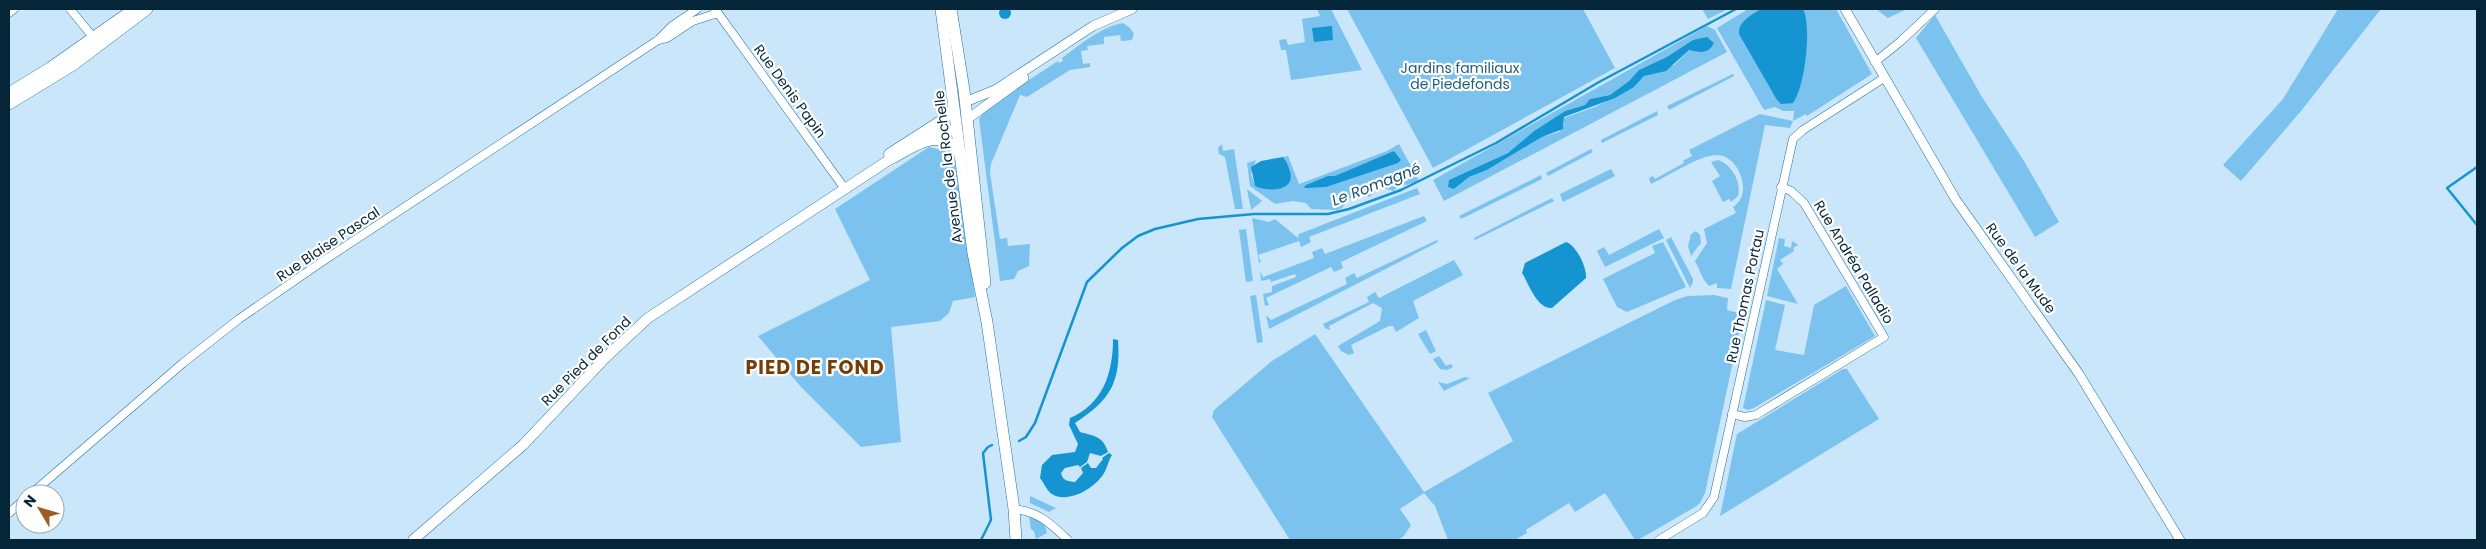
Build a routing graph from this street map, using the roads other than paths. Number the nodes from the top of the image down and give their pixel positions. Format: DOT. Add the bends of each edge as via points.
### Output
graph roads {
  1 [pos="14,9"];
  2 [pos="70,9"];
  3 [pos="134,9"];
  4 [pos="147,9"];
  5 [pos="697,9"];
  6 [pos="941,9"];
  7 [pos="951,9"];
  8 [pos="1132,9"];
  9 [pos="1845,9"];
  10 [pos="1935,9"];
  11 [pos="717,11"];
  12 [pos="9,13"];
  13 [pos="1104,21"];
  14 [pos="93,37"];
  15 [pos="658,40"];
  16 [pos="1876,62"];
  17 [pos="1884,78"];
  18 [pos="9,93"];
  19 [pos="9,104"];
  20 [pos="960,105"];
  21 [pos="966,120"];
  22 [pos="957,128"];
  23 [pos="892,158"];
  24 [pos="962,158"];
  25 [pos="862,178"];
  26 [pos="1781,187"];
  27 [pos="845,189"];
  28 [pos="987,322"];
  29 [pos="1732,414"];
  30 [pos="43,484"];
  31 [pos="1014,509"];
  32 [pos="413,540"];
  33 [pos="1016,540"];
  34 [pos="1023,540"];
  35 [pos="1068,540"];
  36 [pos="1660,540"];
  37 [pos="2180,540"];
  1 -- 12 [label="street"];
  2 -- 14 [label="street"];
  3 -- 14 [label="main road"];
  4 -- 19 [label="main road" via="73,65"];
  5 -- 15 [label="street, Rue Blaise Pascal"];
  6 -- 20 [label="main road, Avenue de la Rochelle"];
  7 -- 20 [label="main road, Avenue de la Rochelle"];
  8 -- 13 [label="street"];
  9 -- 16 [label="street, Rue de la Mude"];
  10 -- 16 [label="street"];
  11 -- 15 [label="street, Rue Blaise Pascal"];
  11 -- 27 [label="street, Rue Denis Papin"];
  13 -- 20 [label="street" via="1080,33 995,90"];
  13 -- 21 [label="street"];
  14 -- 18 [label="main road"];
  15 -- 30 [label="street, Rue Blaise Pascal" via="239,319"];
  16 -- 17 [label="street, Rue de la Mude"];
  17 -- 26 [label="street, Rue Thomas Portau" via="1796,136 1791,144"];
  17 -- 37 [label="street, Rue de la Mude" via="1956,200 2079,374"];
  20 -- 21 [label="main road, Avenue de la Rochelle"];
  20 -- 22 [label="main road, Avenue de la Rochelle"];
  20 -- 25 [label="main road" via="888,155"];
  21 -- 22 [label="main road"];
  21 -- 28 [label="main road, Avenue de la Rochelle" via="984,253"];
  22 -- 23 [label="main road" via="947,133 923,136"];
  22 -- 24 [label="main road, Avenue de la Rochelle"];
  23 -- 24 [label="main road" via="934,138 947,141"];
  23 -- 25 [label="main road"];
  24 -- 28 [label="main road, Avenue de la Rochelle" via="973,253"];
  25 -- 27 [label="main road, Rue Pied de Fond"];
  26 -- 29 [label="street, Rue Thomas Portau"];
  26 -- 29 [label="street, Rue Andréa Palladio" via="1804,203 1884,338 1756,414 1745,417"];
  27 -- 32 [label="main road, Rue Pied de Fond" via="648,318 605,358 523,445"];
  28 -- 31 [label="main road, Avenue de la Rochelle"];
  29 -- 36 [label="street, Rue Thomas Portau" via="1710,506"];
  31 -- 33 [label="main road, Avenue de la Rochelle"];
  31 -- 34 [label="main road"];
  31 -- 35 [label="street" via="1028,510 1050,522"];
}
